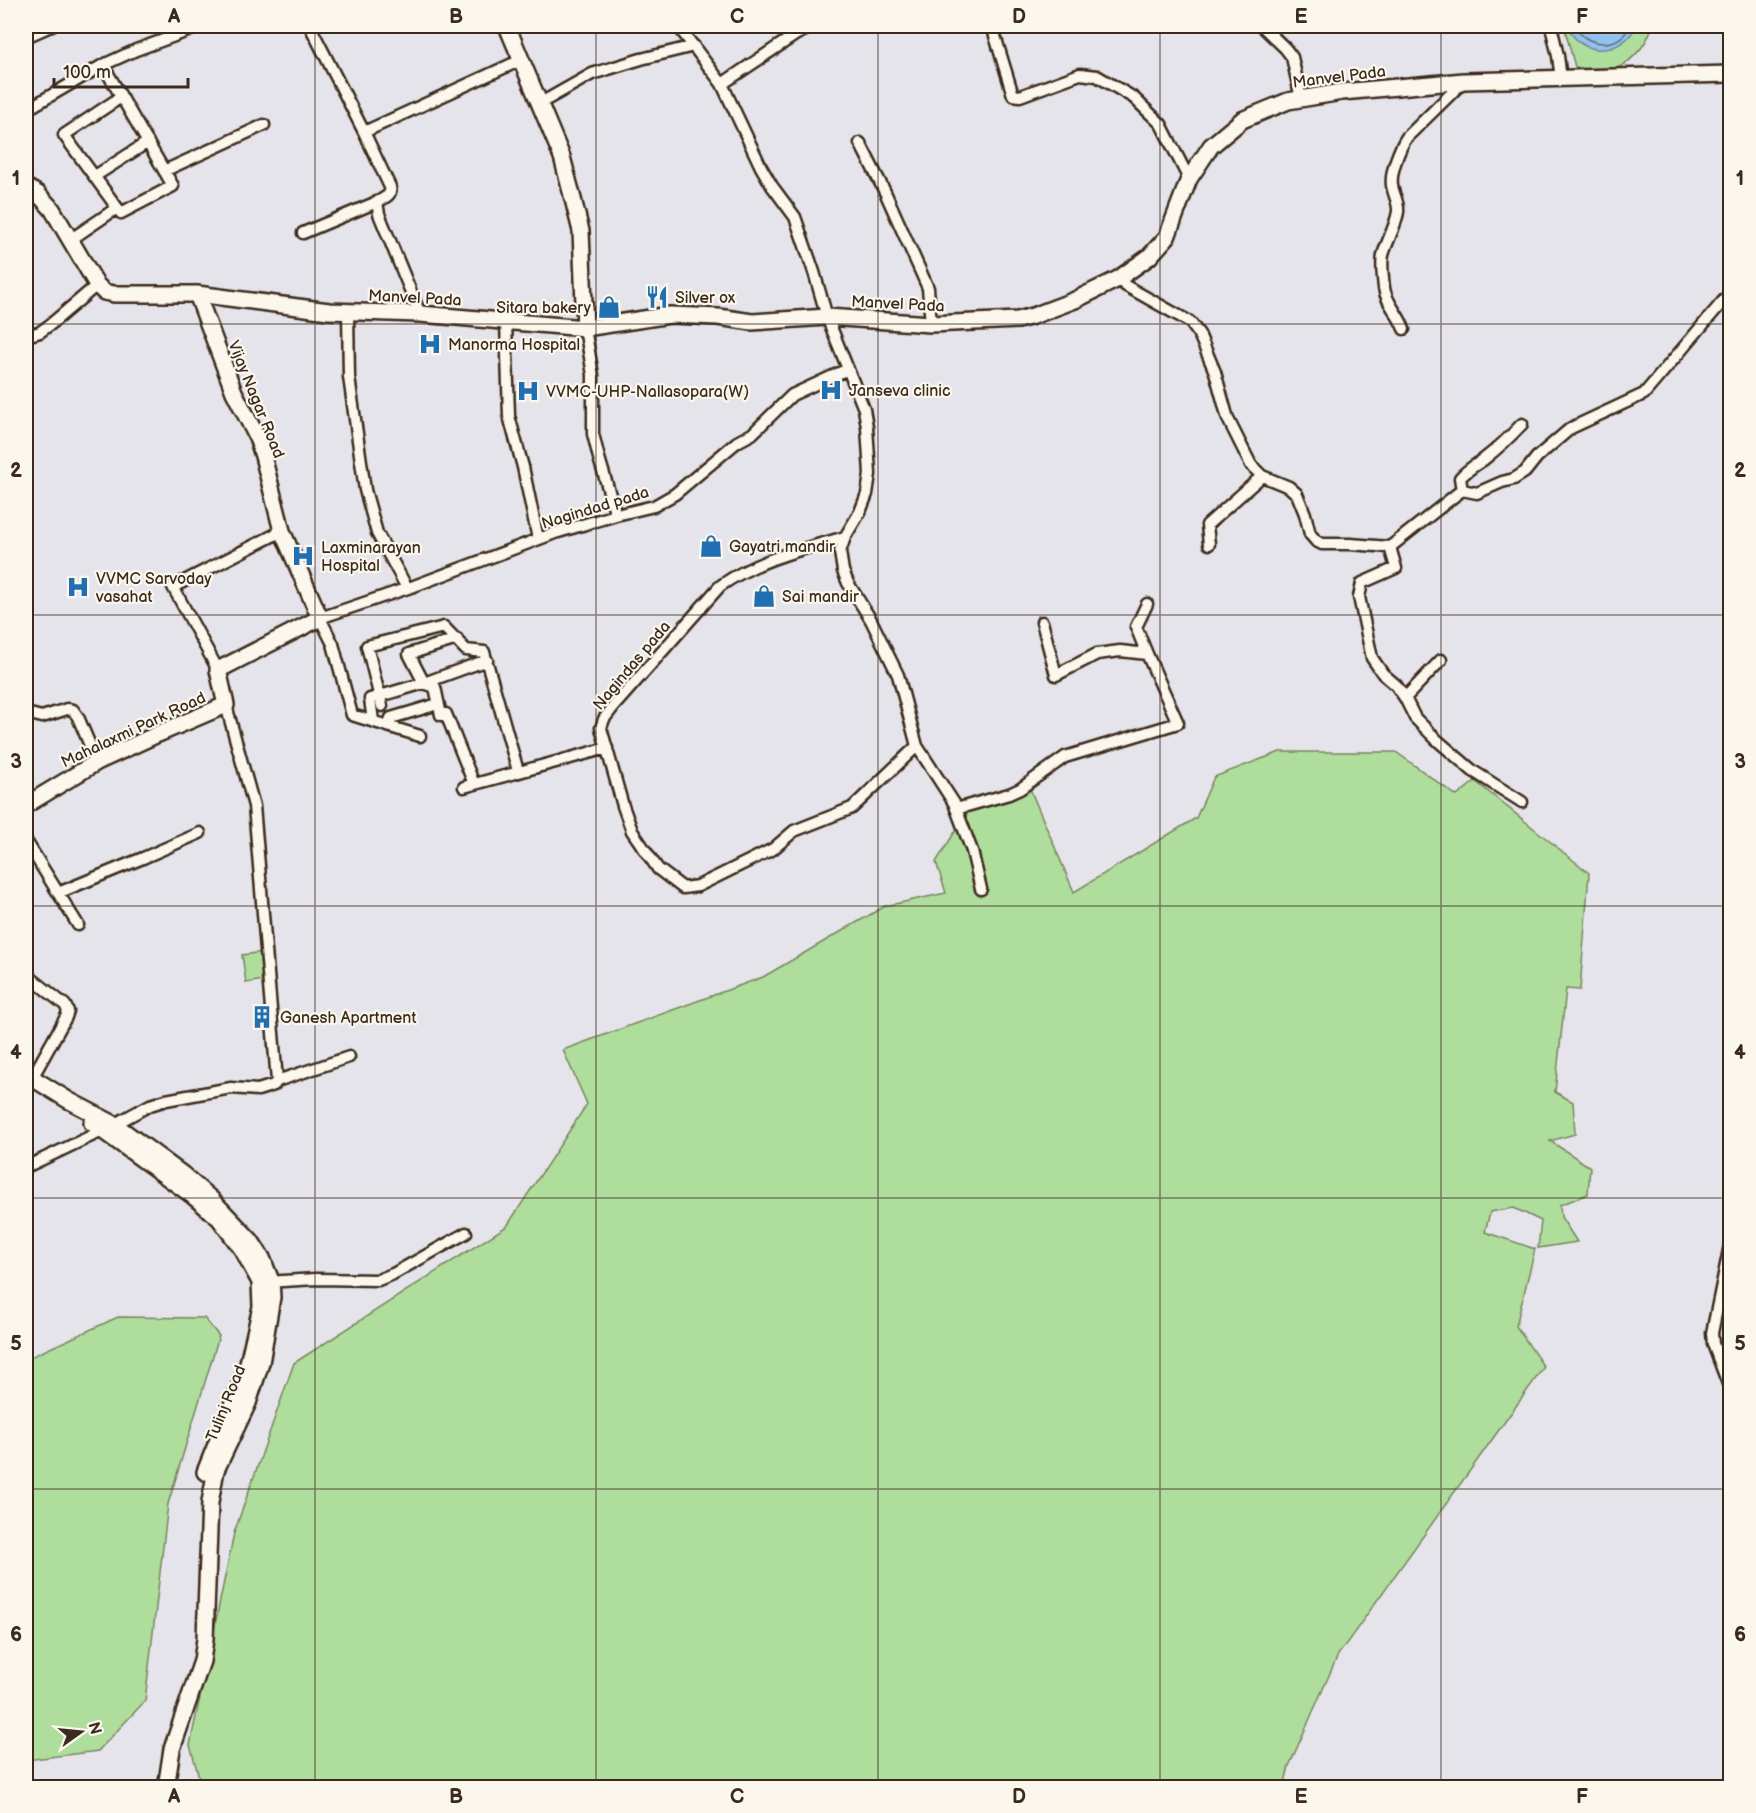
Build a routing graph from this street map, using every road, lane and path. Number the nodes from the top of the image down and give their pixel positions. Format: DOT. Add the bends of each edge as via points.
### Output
graph roads {
  1 [pos="51,26"];
  2 [pos="195,26"];
  3 [pos="310,26"];
  4 [pos="507,26"];
  5 [pos="678,26"];
  6 [pos="813,26"];
  7 [pos="992,26"];
  8 [pos="1262,26"];
  9 [pos="1551,26"];
  10 [pos="792,30"];
  11 [pos="26,37"];
  12 [pos="694,46"];
  13 [pos="521,60"];
  14 [pos="103,65"];
  15 [pos="1731,74"];
  16 [pos="1560,79"];
  17 [pos="1464,81"];
  18 [pos="722,84"];
  19 [pos="121,97"];
  20 [pos="1301,99"];
  21 [pos="539,104"];
  22 [pos="26,110"];
  23 [pos="264,125"];
  24 [pos="364,132"];
  25 [pos="148,142"];
  26 [pos="860,143"];
  27 [pos="164,171"];
  28 [pos="95,176"];
  29 [pos="1189,179"];
  30 [pos="26,187"];
  31 [pos="378,202"];
  32 [pos="117,208"];
  33 [pos="303,233"];
  34 [pos="70,240"];
  35 [pos="1118,279"];
  36 [pos="97,285"];
  37 [pos="1731,293"];
  38 [pos="197,294"];
  39 [pos="348,312"];
  40 [pos="420,314"];
  41 [pos="827,317"];
  42 [pos="506,322"];
  43 [pos="931,324"];
  44 [pos="585,328"];
  45 [pos="1404,329"];
  46 [pos="26,336"];
  47 [pos="848,369"];
  48 [pos="1522,424"];
  49 [pos="1262,476"];
  50 [pos="1462,490"];
  51 [pos="616,515"];
  52 [pos="282,531"];
  53 [pos="844,537"];
  54 [pos="538,539"];
  55 [pos="1209,544"];
  56 [pos="1390,547"];
  57 [pos="407,588"];
  58 [pos="1147,604"];
  59 [pos="320,618"];
  60 [pos="1042,622"];
  61 [pos="457,639"];
  62 [pos="1147,654"];
  63 [pos="487,660"];
  64 [pos="1441,660"];
  65 [pos="218,670"];
  66 [pos="424,683"];
  67 [pos="1405,698"];
  68 [pos="381,701"];
  69 [pos="438,704"];
  70 [pos="226,705"];
  71 [pos="26,713"];
  72 [pos="373,721"];
  73 [pos="389,726"];
  74 [pos="420,736"];
  75 [pos="917,746"];
  76 [pos="607,748"];
  77 [pos="97,762"];
  78 [pos="519,771"];
  79 [pos="1522,802"];
  80 [pos="26,805"];
  81 [pos="956,808"];
  82 [pos="200,833"];
  83 [pos="26,842"];
  84 [pos="981,889"];
  85 [pos="58,893"];
  86 [pos="78,925"];
  87 [pos="26,974"];
  88 [pos="349,1058"];
  89 [pos="28,1078"];
  90 [pos="277,1082"];
  91 [pos="109,1127"];
  92 [pos="26,1167"];
  93 [pos="466,1233"];
  94 [pos="1731,1245"];
  95 [pos="266,1282"];
  96 [pos="1731,1389"];
  97 [pos="160,1788"];
  98 [pos="166,1788"];
  1 -- 11 [label="street"];
  2 -- 14 [label="street"];
  3 -- 24 [label="street"];
  4 -- 13 [label="main road"];
  5 -- 12 [label="street"];
  6 -- 10 [label="street"];
  7 -- 29 [label="street" via="1013,95 1020,96 1080,74 1097,76 1134,98 1161,124"];
  8 -- 20 [label="street" via="1292,57"];
  9 -- 16 [label="street"];
  10 -- 18 [label="street"];
  12 -- 18 [label="street"];
  12 -- 21 [label="street" via="592,74"];
  13 -- 21 [label="main road"];
  13 -- 24 [label="street"];
  14 -- 19 [label="street"];
  14 -- 22 [label="street"];
  15 -- 16 [label="main road, Manvel Pada"];
  16 -- 17 [label="main road, Manvel Pada"];
  17 -- 20 [label="main road, Manvel Pada"];
  17 -- 45 [label="street" via="1407,137 1392,176 1398,209 1382,259 1384,290"];
  18 -- 41 [label="street" via="760,167 795,217"];
  19 -- 25 [label="street"];
  19 -- 28 [label="street" via="64,135"];
  20 -- 29 [label="main road, Manvel Pada" via="1288,100 1242,120 1211,146"];
  21 -- 44 [label="main road" via="562,157 581,231"];
  23 -- 27 [label="street"];
  24 -- 31 [label="street" via="391,191"];
  25 -- 27 [label="street"];
  25 -- 28 [label="street"];
  26 -- 43 [label="street" via="927,288"];
  27 -- 32 [label="street" via="173,186 121,213"];
  28 -- 32 [label="street"];
  29 -- 35 [label="main road, Manvel Pada" via="1167,237 1149,257"];
  30 -- 34 [label="main road" via="51,209"];
  31 -- 33 [label="street"];
  31 -- 40 [label="street" via="382,222"];
  32 -- 34 [label="street"];
  34 -- 36 [label="main road"];
  35 -- 43 [label="main road, Manvel Pada" via="1075,300 1018,320"];
  35 -- 49 [label="street" via="1196,328 1215,372 1228,419 1251,465"];
  36 -- 38 [label="main road, Manvel Pada" via="114,294"];
  36 -- 46 [label="street" via="40,332"];
  37 -- 50 [label="street" via="1644,394 1571,428 1514,479 1478,493"];
  38 -- 39 [label="main road, Manvel Pada"];
  38 -- 52 [label="main road, Vijay Nagar Road" via="234,392 257,437"];
  39 -- 40 [label="main road, Manvel Pada"];
  39 -- 57 [label="street" via="349,377 365,490 377,533"];
  40 -- 42 [label="main road, Manvel Pada"];
  41 -- 43 [label="main road, Manvel Pada"];
  41 -- 44 [label="main road, Manvel Pada" via="752,322 670,315"];
  41 -- 47 [label="street"];
  42 -- 44 [label="main road, Manvel Pada"];
  42 -- 54 [label="street" via="509,416"];
  44 -- 51 [label="street" via="593,375 593,434"];
  47 -- 51 [label="street, Nagindad pada" via="792,395 752,434 675,494 654,506"];
  47 -- 53 [label="street" via="864,409 870,474 860,512"];
  48 -- 50 [label="street" via="1503,444 1467,470 1460,478"];
  49 -- 55 [label="street" via="1207,525"];
  49 -- 56 [label="street" via="1297,494 1316,541"];
  50 -- 56 [label="street"];
  51 -- 54 [label="street, Nagindad pada"];
  52 -- 59 [label="main road, Vijay Nagar Road"];
  52 -- 65 [label="street" via="173,586"];
  53 -- 75 [label="street" via="840,552 843,571 898,675"];
  53 -- 76 [label="street, Nagindas pada" via="764,561 720,586 604,719 601,728"];
  54 -- 57 [label="street, Nagindad pada"];
  56 -- 67 [label="street" via="1396,568 1362,583 1359,597 1372,658"];
  57 -- 59 [label="street, Nagindad pada"];
  58 -- 62 [label="street" via="1136,627"];
  59 -- 65 [label="main road"];
  59 -- 72 [label="street" via="333,644 352,715"];
  60 -- 62 [label="street" via="1056,675 1097,654"];
  61 -- 63 [label="street" via="466,650 484,652"];
  61 -- 66 [label="street" via="409,654"];
  61 -- 68 [label="street" via="444,627 367,646"];
  62 -- 81 [label="street" via="1178,723 1065,757 1020,789"];
  63 -- 66 [label="street"];
  63 -- 78 [label="street"];
  64 -- 67 [label="street"];
  65 -- 70 [label="main road"];
  66 -- 68 [label="street"];
  66 -- 69 [label="street" via="435,687"];
  67 -- 79 [label="street" via="1415,718 1437,740 1473,771"];
  68 -- 72 [label="street" via="370,699"];
  69 -- 73 [label="street" via="391,718"];
  69 -- 78 [label="street" via="441,715 446,714 469,786"];
  70 -- 77 [label="main road, Mahalaxmi Park Road"];
  70 -- 90 [label="street" via="255,806"];
  71 -- 77 [label="street" via="42,717 73,710"];
  72 -- 73 [label="street"];
  73 -- 74 [label="street"];
  75 -- 76 [label="street, Nagindas pada" via="852,808 794,831 772,849 698,886 682,888 658,869 632,831"];
  75 -- 81 [label="street"];
  76 -- 78 [label="street"];
  77 -- 80 [label="main road, Mahalaxmi Park Road"];
  81 -- 84 [label="street"];
  82 -- 85 [label="street"];
  83 -- 85 [label="street"];
  85 -- 86 [label="street"];
  87 -- 89 [label="street" via="68,1011"];
  88 -- 90 [label="street"];
  89 -- 91 [label="main road, Tulinj Road"];
  90 -- 91 [label="street" via="258,1090 231,1088 166,1100"];
  91 -- 92 [label="street"];
  91 -- 95 [label="main road, Tulinj Road" via="219,1218"];
  93 -- 95 [label="street" via="378,1280"];
  94 -- 96 [label="street" via="1712,1333"];
  95 -- 97 [label="main road, Tulinj Road" via="247,1368 206,1470 196,1649"];
  95 -- 98 [label="main road, Tulinj Road" via="272,1297 261,1363 248,1403 216,1470 210,1502 206,1639 172,1749"];
}
